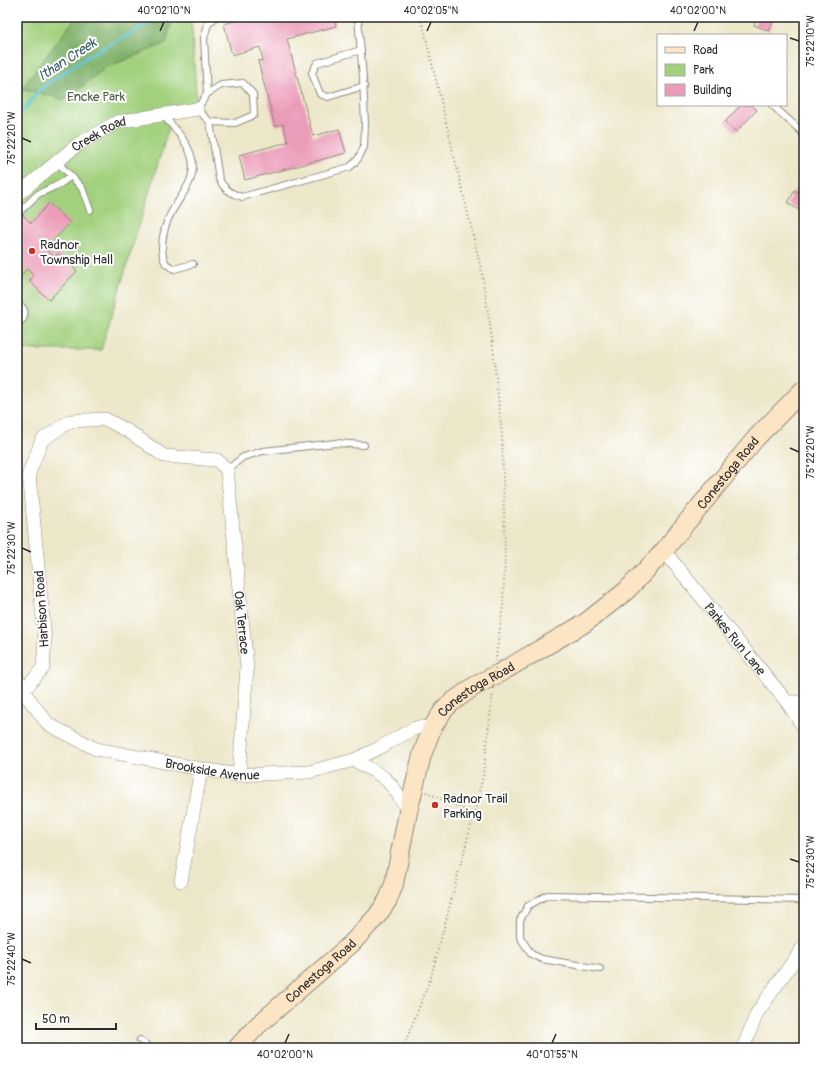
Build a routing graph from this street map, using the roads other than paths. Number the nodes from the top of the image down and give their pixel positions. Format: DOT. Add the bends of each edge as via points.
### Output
graph roads {
  1 [pos="216,17"];
  2 [pos="358,17"];
  3 [pos="361,50"];
  4 [pos="364,86"];
  5 [pos="207,94"];
  6 [pos="773,106"];
  7 [pos="197,109"];
  8 [pos="163,115"];
  9 [pos="210,122"];
  10 [pos="804,136"];
  11 [pos="57,162"];
  12 [pos="71,176"];
  13 [pos="17,195"];
  14 [pos="90,210"];
  15 [pos="17,214"];
  16 [pos="193,264"];
  17 [pos="17,304"];
  18 [pos="17,324"];
  19 [pos="804,389"];
  20 [pos="364,445"];
  21 [pos="227,470"];
  22 [pos="664,551"];
  23 [pos="17,676"];
  24 [pos="23,691"];
  25 [pos="787,702"];
  26 [pos="804,702"];
  27 [pos="432,728"];
  28 [pos="804,728"];
  29 [pos="354,760"];
  30 [pos="201,769"];
  31 [pos="239,775"];
  32 [pos="408,812"];
  33 [pos="181,881"];
  34 [pos="804,900"];
  35 [pos="804,946"];
  36 [pos="600,969"];
  37 [pos="140,1040"];
  38 [pos="150,1048"];
  39 [pos="236,1048"];
  40 [pos="743,1048"];
  1 -- 5 [label="lane" via="208,24 204,38"];
  2 -- 3 [label="lane"];
  3 -- 4 [label="lane"];
  3 -- 4 [label="lane" via="316,63 312,73 320,94 328,97"];
  4 -- 9 [label="lane" via="364,147 350,167 242,197 232,194 219,179"];
  5 -- 7 [label="lane"];
  5 -- 9 [label="lane" via="221,85 243,83 253,94 254,115 235,123"];
  6 -- 10 [label="lane" via="801,130"];
  7 -- 8 [label="street, Creek Road"];
  7 -- 9 [label="lane"];
  8 -- 11 [label="street, Creek Road" via="117,122 77,145"];
  8 -- 16 [label="lane" via="182,138 191,154 193,166 190,183 167,222 162,250 166,264 174,269"];
  11 -- 12 [label="lane"];
  11 -- 13 [label="street, Creek Road"];
  12 -- 14 [label="lane" via="82,188"];
  12 -- 15 [label="lane" via="38,194"];
  17 -- 18 [label="lane" via="24,312 23,319"];
  19 -- 22 [label="main road, Conestoga Road" via="756,438"];
  20 -- 21 [label="lane" via="336,443 263,451 243,457"];
  21 -- 24 [label="street, Harbison Road" via="217,460 164,456 128,431 105,419 70,421 42,440 29,473 45,640 43,668"];
  21 -- 31 [label="street, Oak Terrace" via="247,667"];
  22 -- 25 [label="street, Parkes Run Lane"];
  22 -- 27 [label="main road, Conestoga Road" via="626,591 584,623 462,694 443,711"];
  23 -- 24 [label="street, Brookside Avenue"];
  24 -- 30 [label="street, Brookside Avenue" via="48,724 96,749"];
  25 -- 26 [label="street"];
  25 -- 28 [label="street, Parkes Run Lane"];
  27 -- 29 [label="street, Brookside Avenue" via="413,729"];
  27 -- 32 [label="main road, Conestoga Road"];
  29 -- 31 [label="street, Brookside Avenue" via="310,772"];
  29 -- 32 [label="street" via="386,779"];
  30 -- 31 [label="street, Brookside Avenue"];
  30 -- 33 [label="street"];
  32 -- 39 [label="main road, Conestoga Road" via="394,884 388,900 377,916 351,944 257,1026"];
  34 -- 36 [label="lane" via="547,895 528,906 520,920 520,937 531,954 542,959"];
  35 -- 40 [label="street" via="757,1013"];
  37 -- 38 [label="lane"];
}
